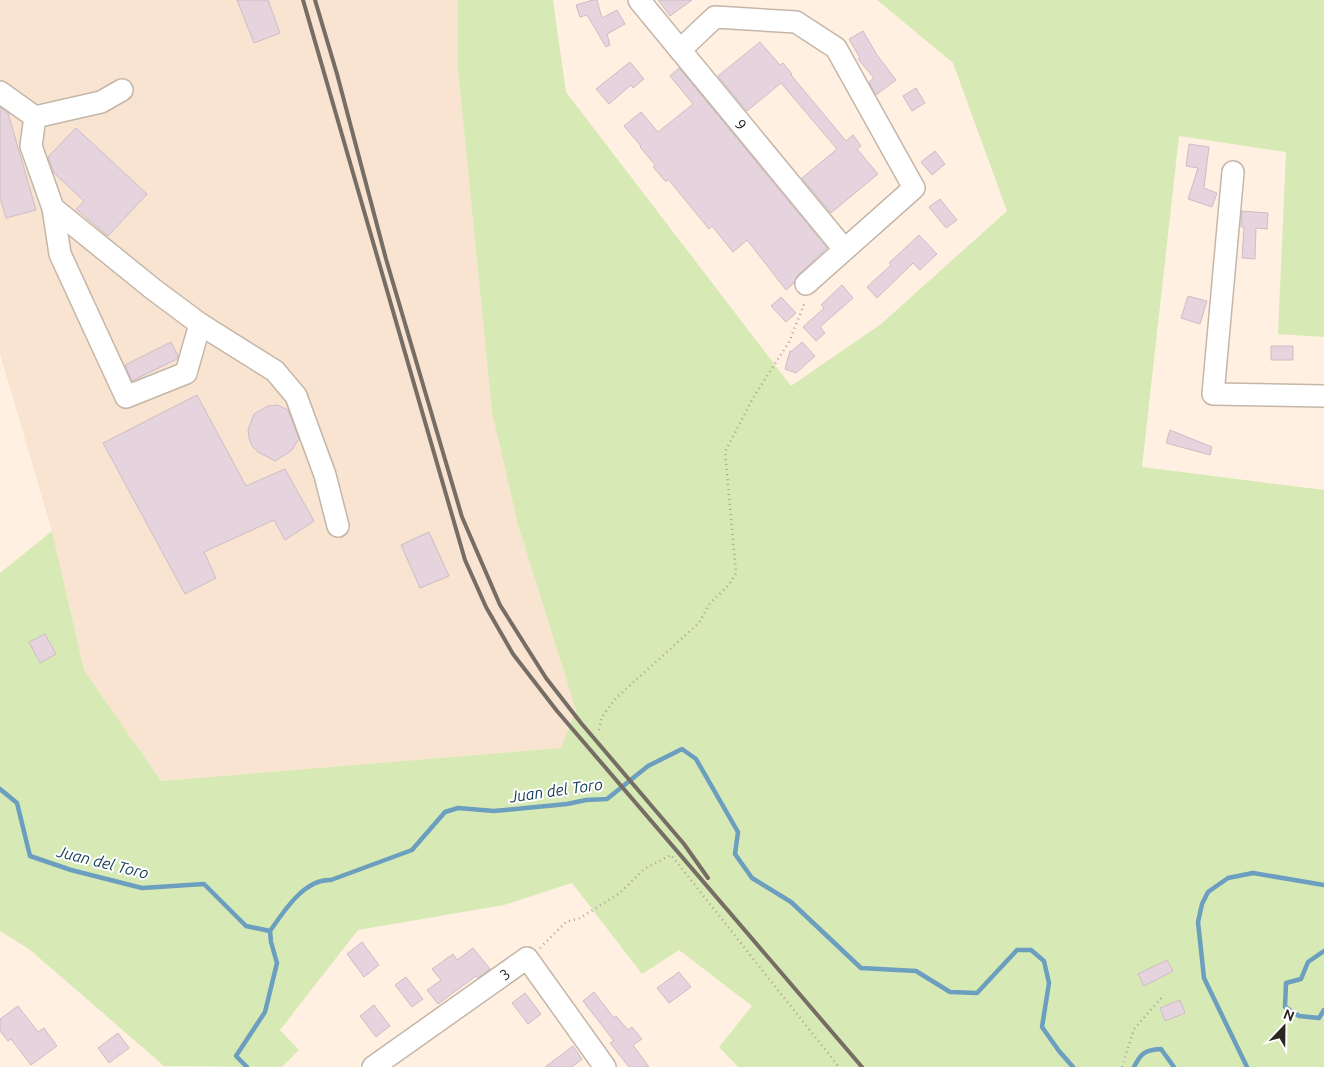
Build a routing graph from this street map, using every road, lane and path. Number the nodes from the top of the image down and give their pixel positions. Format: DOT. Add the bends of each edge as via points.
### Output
graph roads {
  1 [pos="639,0"];
  2 [pos="680,50"];
  3 [pos="122,90"];
  4 [pos="0,92"];
  5 [pos="35,117"];
  6 [pos="1233,172"];
  7 [pos="52,208"];
  8 [pos="844,249"];
  9 [pos="806,284"];
  10 [pos="200,324"];
  11 [pos="1324,396"];
  12 [pos="338,526"];
  13 [pos="599,730"];
  14 [pos="527,958"];
  15 [pos="1164,995"];
  16 [pos="373,1067"];
  17 [pos="605,1067"];
  18 [pos="839,1067"];
  19 [pos="1122,1067"];
  1 -- 2 [label="street, 9"];
  2 -- 8 [label="street, 9"];
  2 -- 8 [label="street" via="715,17 796,22 836,48 914,188"];
  3 -- 5 [label="street" via="101,102"];
  4 -- 5 [label="street"];
  5 -- 7 [label="street" via="31,146"];
  6 -- 11 [label="street" via="1213,394"];
  7 -- 10 [label="street"];
  7 -- 10 [label="street" via="60,254 126,397 186,373"];
  8 -- 9 [label="street"];
  9 -- 13 [label="path" via="807,298 789,342 753,398 725,452 736,573 729,585 710,603 698,623 616,698 602,717"];
  10 -- 12 [label="street" via="275,371 296,396"];
  14 -- 16 [label="street, 3"];
  14 -- 17 [label="street"];
  14 -- 18 [label="path" via="566,922 580,918 620,893 644,869 671,855"];
  15 -- 19 [label="path" via="1134,1029"];
}
